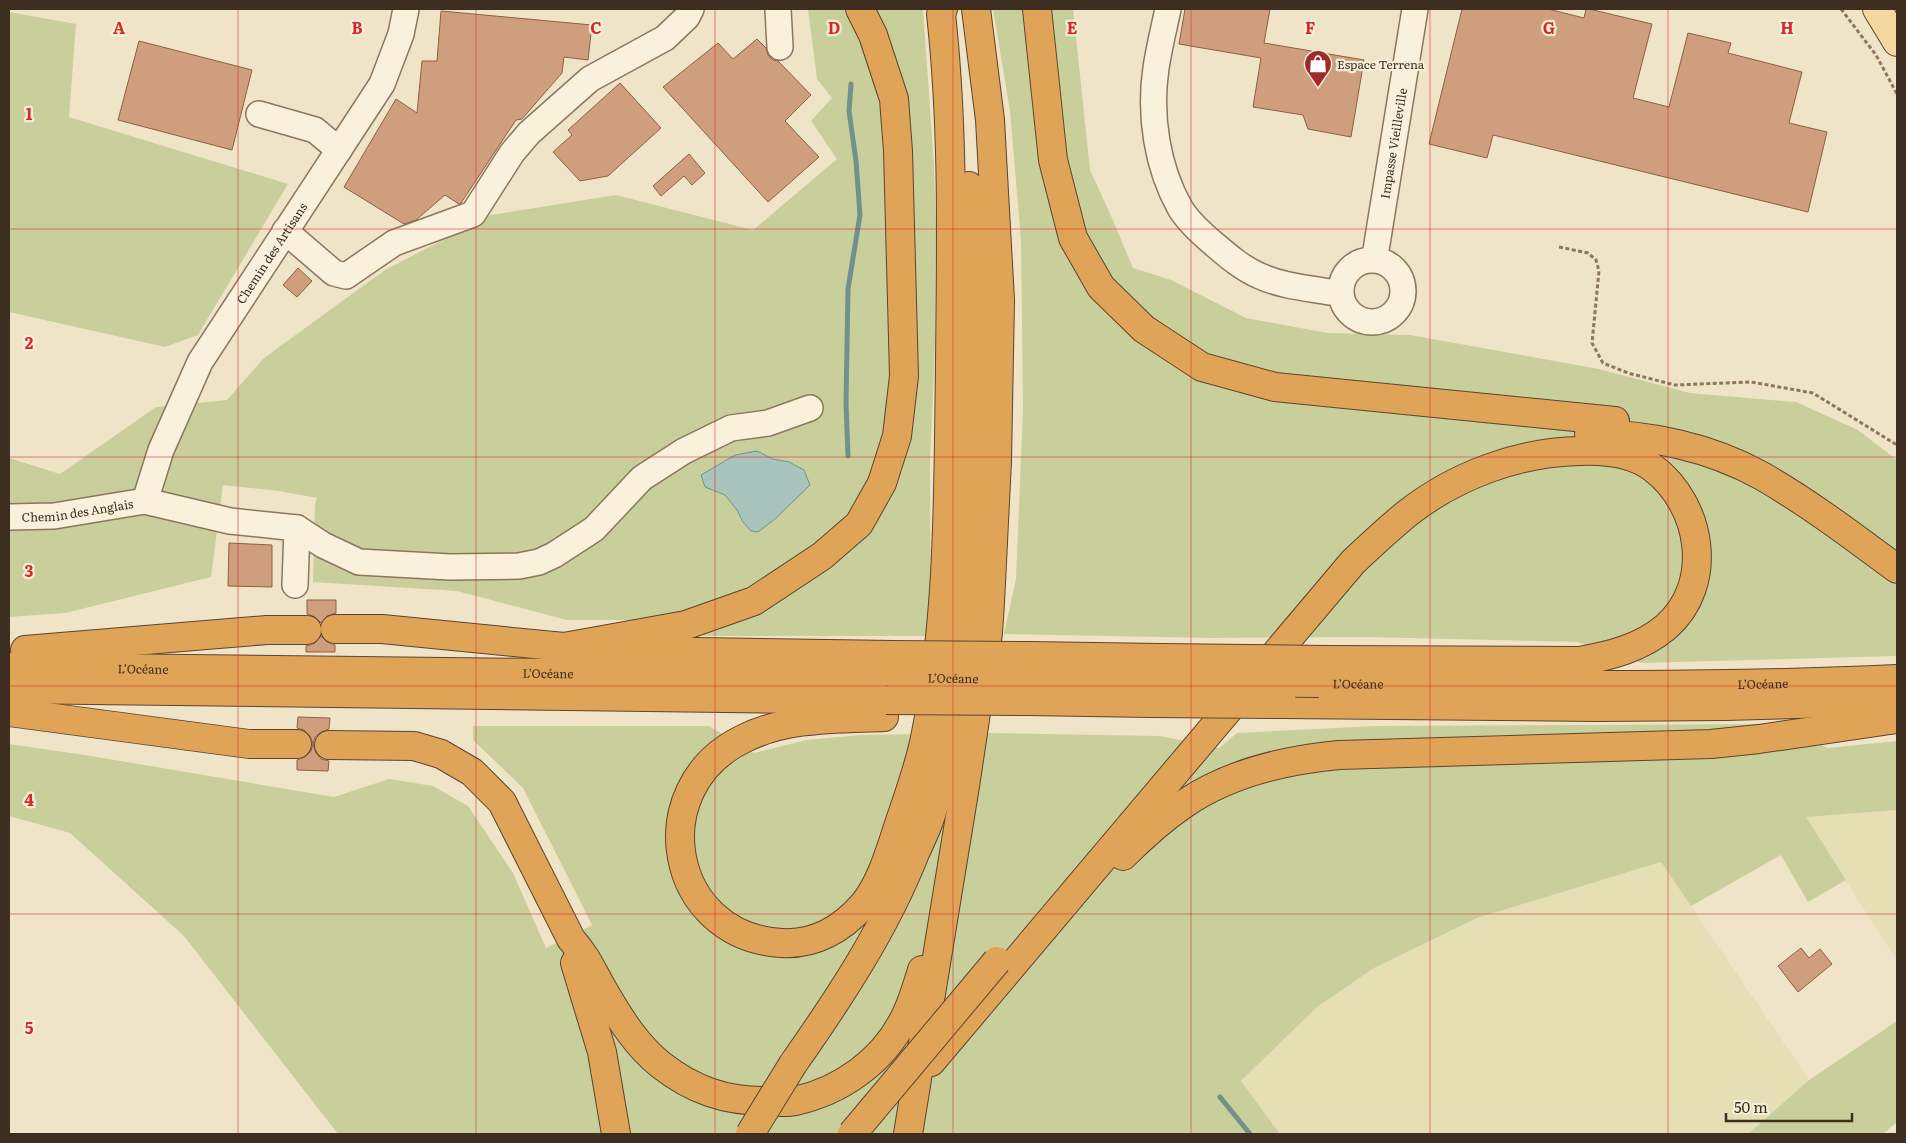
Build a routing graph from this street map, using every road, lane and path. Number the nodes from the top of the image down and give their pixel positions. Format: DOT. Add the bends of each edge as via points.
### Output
graph roads {
  1 [pos="406,9"];
  2 [pos="691,9"];
  3 [pos="778,9"];
  4 [pos="860,9"];
  5 [pos="943,9"];
  6 [pos="950,9"];
  7 [pos="976,9"];
  8 [pos="1037,9"];
  9 [pos="1168,9"];
  10 [pos="1415,9"];
  11 [pos="1841,9"];
  12 [pos="1877,9"];
  13 [pos="1897,42"];
  14 [pos="780,47"];
  15 [pos="1897,94"];
  16 [pos="259,114"];
  17 [pos="339,150"];
  18 [pos="285,231"];
  19 [pos="1559,247"];
  20 [pos="1375,258"];
  21 [pos="1338,293"];
  22 [pos="810,408"];
  23 [pos="1897,445"];
  24 [pos="1760,475"];
  25 [pos="145,501"];
  26 [pos="9,517"];
  27 [pos="297,528"];
  28 [pos="1897,570"];
  29 [pos="295,586"];
  30 [pos="335,629"];
  31 [pos="307,630"];
  32 [pos="564,647"];
  33 [pos="9,651"];
  34 [pos="9,667"];
  35 [pos="1322,671"];
  36 [pos="1026,679"];
  37 [pos="1897,679"];
  38 [pos="1155,680"];
  39 [pos="890,687"];
  40 [pos="9,689"];
  41 [pos="1897,701"];
  42 [pos="9,712"];
  43 [pos="1897,719"];
  44 [pos="297,744"];
  45 [pos="329,745"];
  46 [pos="1076,889"];
  47 [pos="942,918"];
  48 [pos="571,939"];
  49 [pos="999,969"];
  50 [pos="616,1134"];
  51 [pos="750,1134"];
  52 [pos="852,1134"];
  53 [pos="872,1134"];
  54 [pos="908,1134"];
  1 -- 17 [label="street, Chemin des Artisans" via="401,34 382,84"];
  2 -- 18 [label="street" via="665,38 590,79 529,133 512,153 473,214 394,243 346,276 334,272"];
  3 -- 14 [label="street"];
  4 -- 32 [label="highway" via="873,35 894,99 898,151 904,376 897,436 882,483 859,524 822,556 754,601 686,625"];
  5 -- 39 [label="highway" via="952,212 947,548 941,634 926,737 884,867 866,901 846,922 822,936 795,944 754,939 739,934 716,919 694,892 681,857 681,816 697,777 712,759 745,738 789,724 818,720"];
  6 -- 51 [label="highway, bridge" via="970,196 974,422 964,602 948,739 930,817 903,885 844,988"];
  7 -- 47 [label="highway" via="990,120 998,260 1000,362 997,461 988,633"];
  8 -- 24 [label="highway" via="1052,160 1073,238 1101,288 1144,329 1202,367 1274,387 1617,422 1669,432 1750,461"];
  9 -- 21 [label="street" via="1156,70 1156,144 1181,209 1231,259 1259,276 1288,285"];
  10 -- 20 [label="street, Impasse Vieilleville"];
  11 -- 15 [label="path" via="1876,55"];
  12 -- 13 [label="main road"];
  16 -- 17 [label="street" via="315,130"];
  17 -- 18 [label="street, Chemin des Artisans"];
  18 -- 25 [label="street, Chemin des Artisans" via="200,362 161,450"];
  19 -- 23 [label="path" via="1588,253 1596,260 1599,272 1592,343 1603,363 1675,385 1750,382 1814,393"];
  20 -- 21 [label="street" via="1350,269"];
  20 -- 21 [label="street" via="1397,273 1402,296 1394,313 1386,320 1366,322 1348,312"];
  22 -- 27 [label="street" via="768,423 731,428 684,451 642,478 594,529 539,562 519,566 450,567 359,562"];
  24 -- 28 [label="highway"];
  24 -- 49 [label="highway" via="1697,450 1653,439 1574,434 1539,438 1502,448 1471,459 1419,487 1363,531 1327,568"];
  25 -- 26 [label="street, Chemin des Anglais" via="54,516"];
  25 -- 27 [label="street" via="230,522"];
  27 -- 29 [label="street"];
  30 -- 32 [label="highway" via="382,629"];
  31 -- 33 [label="highway" via="267,630"];
  32 -- 39 [label="highway" via="631,651"];
  34 -- 39 [label="highway, L’Océane"];
  35 -- 37 [label="highway, L’Océane" via="1621,685"];
  35 -- 38 [label="highway, L’Océane, bridge"];
  35 -- 46 [label="highway" via="1579,661 1629,649 1667,626 1684,604 1692,586 1697,544 1688,511 1672,487 1652,468 1616,453 1596,450 1563,451 1516,460 1476,473 1444,489 1387,530 1353,562"];
  36 -- 38 [label="highway, L’Océane"];
  36 -- 39 [label="highway, L’Océane, bridge"];
  36 -- 39 [label="highway, L’Océane, bridge" via="940,700"];
  38 -- 41 [label="highway, L’Océane, bridge" via="1283,704 1608,707"];
  39 -- 40 [label="highway, L’Océane"];
  42 -- 44 [label="highway" via="249,744"];
  43 -- 46 [label="highway" via="1711,744 1339,755 1284,763 1230,780 1185,803 1089,887"];
  45 -- 48 [label="highway" via="414,746 441,754 472,772 502,802"];
  46 -- 49 [label="highway"];
  47 -- 48 [label="highway" via="932,933 916,989 893,1037 852,1078 832,1089 794,1102 727,1099 681,1079 660,1064 626,1026 584,954"];
  47 -- 54 [label="highway"];
  48 -- 50 [label="highway" via="573,956 602,1052"];
  49 -- 52 [label="highway, bridge"];
  49 -- 53 [label="highway"];
}
